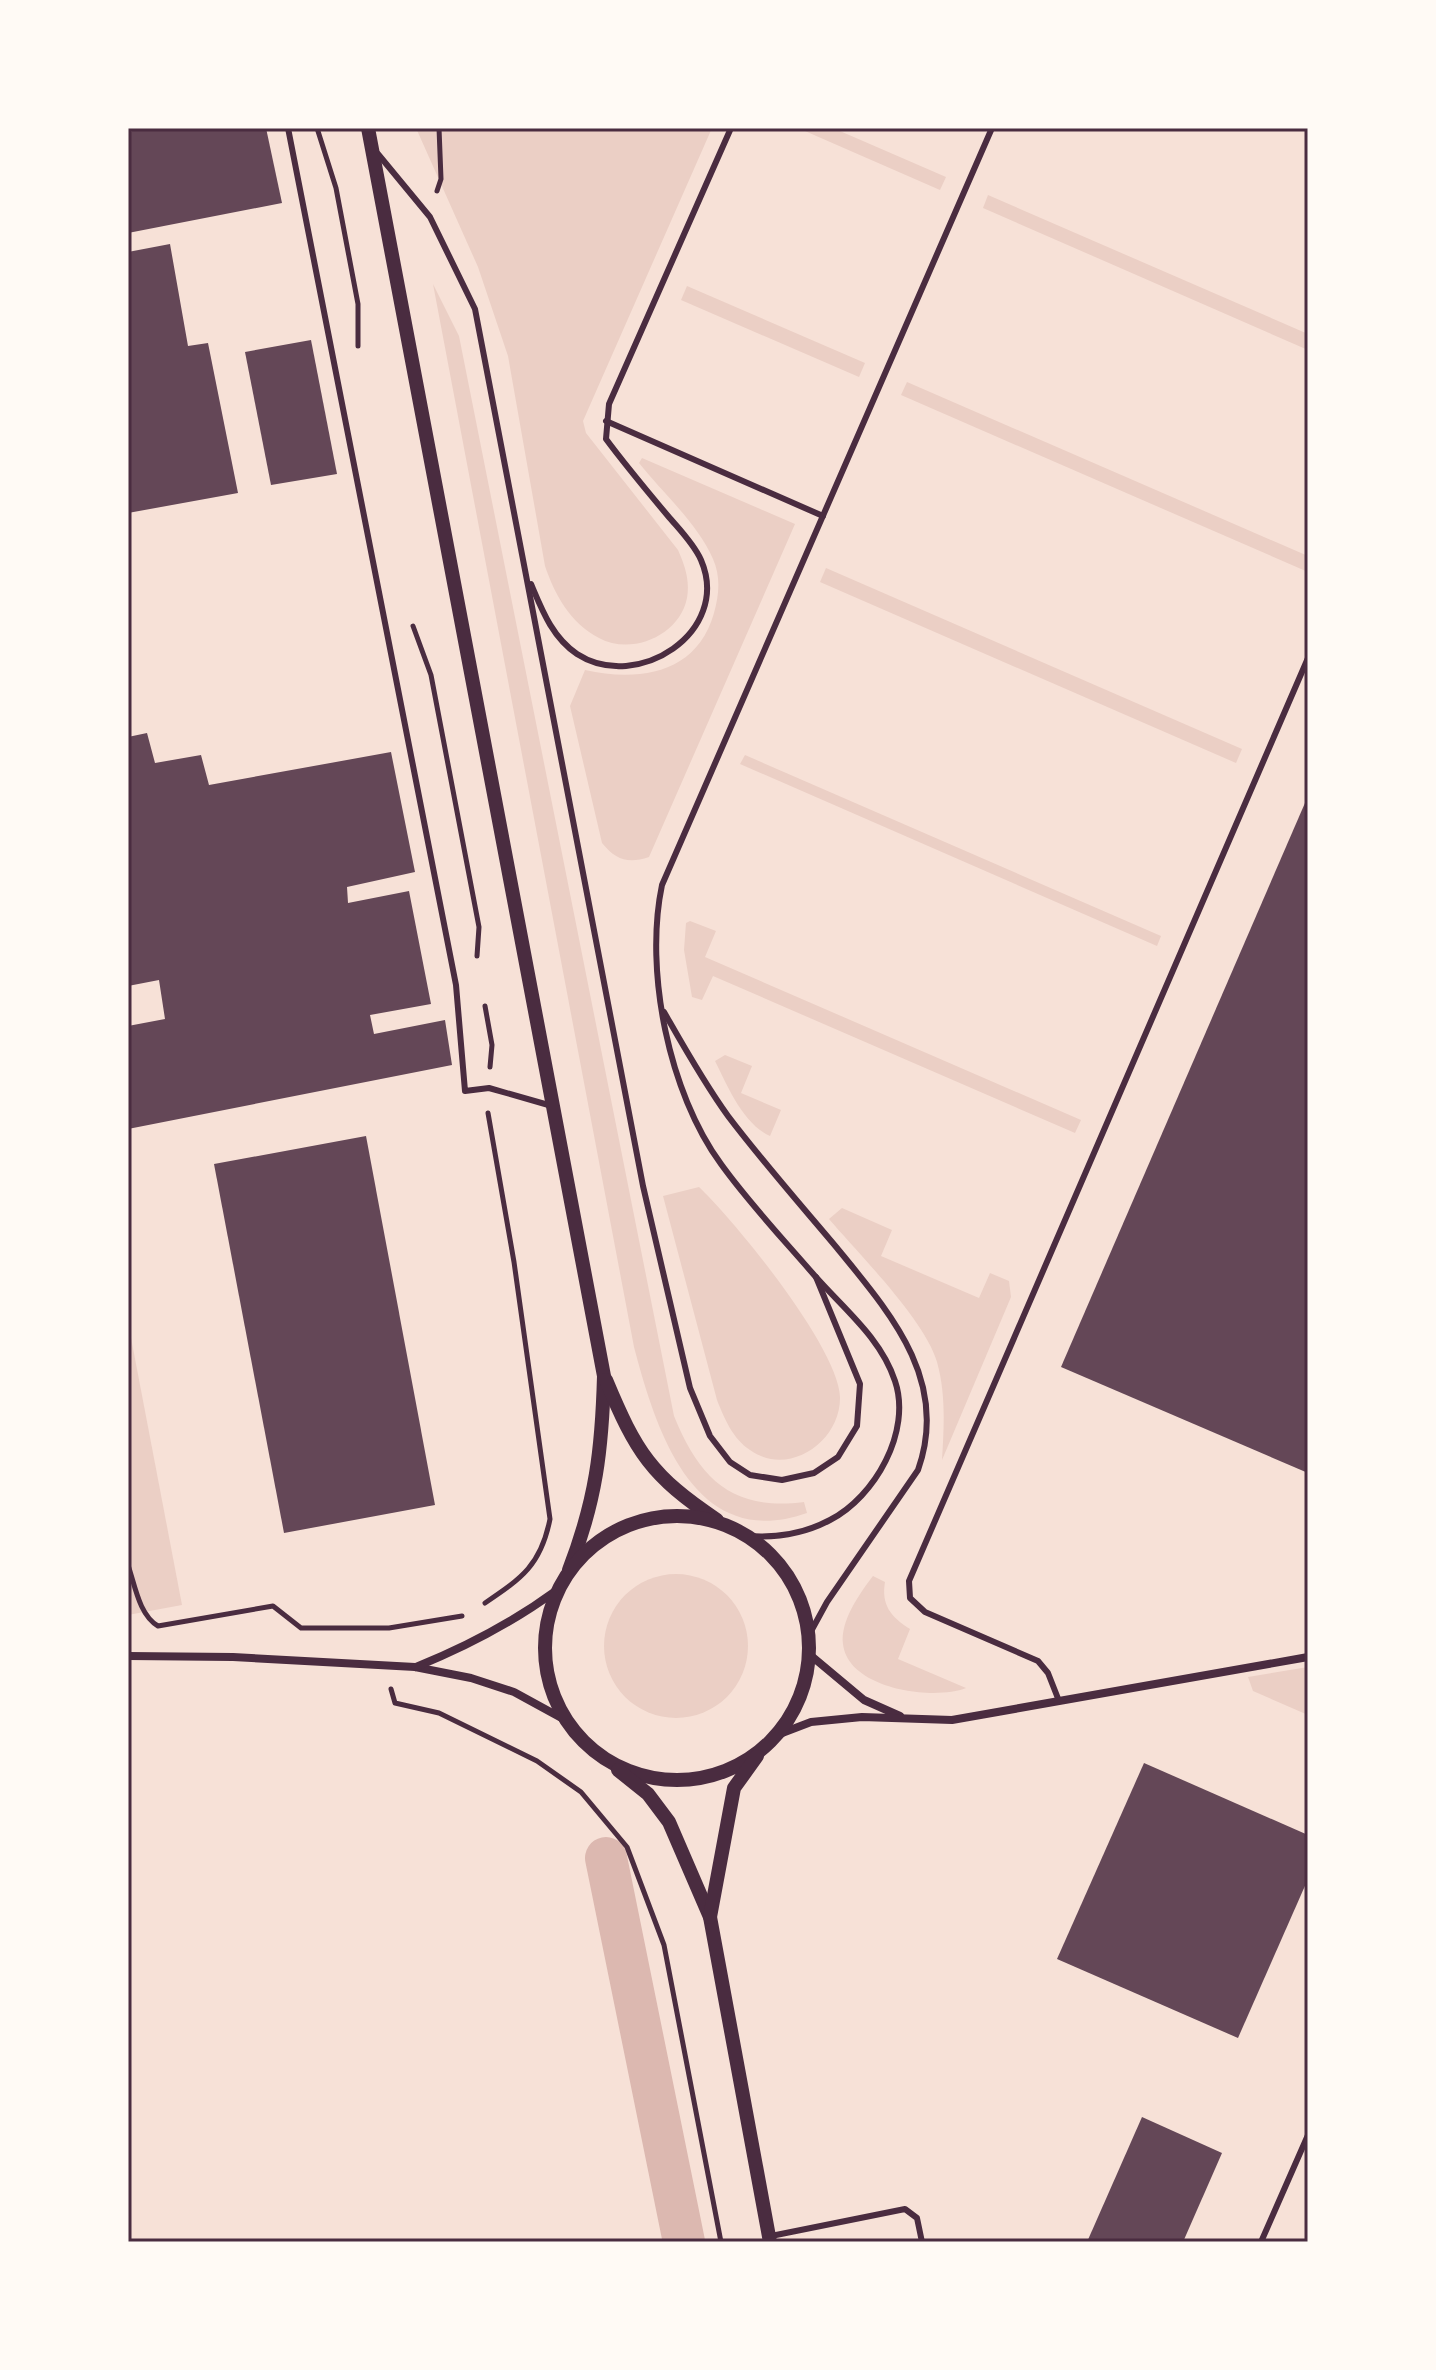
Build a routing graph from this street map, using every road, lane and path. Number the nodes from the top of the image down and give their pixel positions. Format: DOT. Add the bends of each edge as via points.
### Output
graph roads {
  1 [pos="288,128"];
  2 [pos="368,128"];
  3 [pos="439,128"];
  4 [pos="731,128"];
  5 [pos="992,128"];
  6 [pos="371,147"];
  7 [pos="430,217"];
  8 [pos="606,421"];
  9 [pos="823,516"];
  10 [pos="525,570"];
  11 [pos="1308,658"];
  12 [pos="660,1005"];
  13 [pos="554,1106"];
  14 [pos="816,1277"];
  15 [pos="604,1376"];
  16 [pos="534,1405"];
  17 [pos="724,1524"];
  18 [pos="748,1536"];
  19 [pos="128,1565"];
  20 [pos="569,1570"];
  21 [pos="557,1590"];
  22 [pos="477,1609"];
  23 [pos="467,1613"];
  24 [pos="809,1635"];
  25 [pos="809,1654"];
  26 [pos="128,1656"];
  27 [pos="1308,1657"];
  28 [pos="415,1667"];
  29 [pos="391,1694"];
  30 [pos="1059,1701"];
  31 [pos="904,1718"];
  32 [pos="567,1721"];
  33 [pos="777,1735"];
  34 [pos="760,1750"];
  35 [pos="603,1757"];
  36 [pos="710,1917"];
  37 [pos="1308,2135"];
  38 [pos="769,2239"];
  39 [pos="721,2242"];
  40 [pos="922,2242"];
  41 [pos="1261,2242"];
  1 -- 13 [label="lane" via="456,985 465,1091 489,1088"];
  2 -- 6 [label="street"];
  3 -- 7 [label="path" via="441,179"];
  4 -- 8 [label="lane"];
  5 -- 9 [label="lane"];
  6 -- 7 [label="lane"];
  6 -- 13 [label="street"];
  7 -- 10 [label="lane" via="475,309"];
  8 -- 9 [label="lane"];
  8 -- 10 [label="lane" via="606,439 701,560 707,596 698,621 684,641 661,658 623,665 590,661 547,623"];
  9 -- 12 [label="lane" via="662,885 655,954"];
  10 -- 14 [label="lane" via="643,1186 690,1388 710,1436 730,1462 750,1475 782,1480 814,1473 838,1457 857,1426 860,1384"];
  11 -- 30 [label="lane" via="909,1581 910,1598 925,1612 1038,1661"];
  12 -- 14 [label="lane" via="682,1088 719,1162"];
  12 -- 24 [label="lane" via="727,1115 894,1317 915,1356 927,1398 925,1451 918,1470"];
  13 -- 15 [label="street"];
  14 -- 18 [label="lane" via="874,1340 887,1362 896,1384 898,1426 879,1471 841,1513 800,1532"];
  15 -- 17 [label="street" via="631,1440 658,1474"];
  15 -- 20 [label="street" via="597,1486"];
  16 -- 22 [label="path" via="550,1519 545,1545 523,1575"];
  17 -- 18 [label="street"];
  17 -- 20 [label="street" via="682,1516 639,1521 600,1539"];
  18 -- 24 [label="street" via="790,1578"];
  19 -- 23 [label="path" via="144,1612 158,1626 273,1606 301,1628 389,1628"];
  20 -- 21 [label="street"];
  21 -- 28 [label="street" via="475,1643"];
  21 -- 32 [label="street" via="547,1622 545,1657 552,1690"];
  24 -- 25 [label="street"];
  25 -- 31 [label="street" via="864,1700"];
  25 -- 33 [label="street" via="805,1684"];
  26 -- 28 [label="street"];
  27 -- 30 [label="street"];
  28 -- 32 [label="street" via="514,1692"];
  29 -- 39 [label="path" via="395,1703 439,1713 537,1761 581,1792 627,1847 664,1945"];
  30 -- 31 [label="street" via="952,1720"];
  31 -- 33 [label="street" via="811,1722"];
  32 -- 35 [label="street"];
  33 -- 34 [label="street"];
  34 -- 35 [label="street" via="732,1768 700,1778 666,1779 633,1772"];
  34 -- 36 [label="street" via="734,1788"];
  35 -- 36 [label="street" via="648,1794 669,1822"];
  36 -- 38 [label="street"];
  37 -- 41 [label="lane"];
  38 -- 40 [label="lane" via="905,2209 917,2218"];
}
